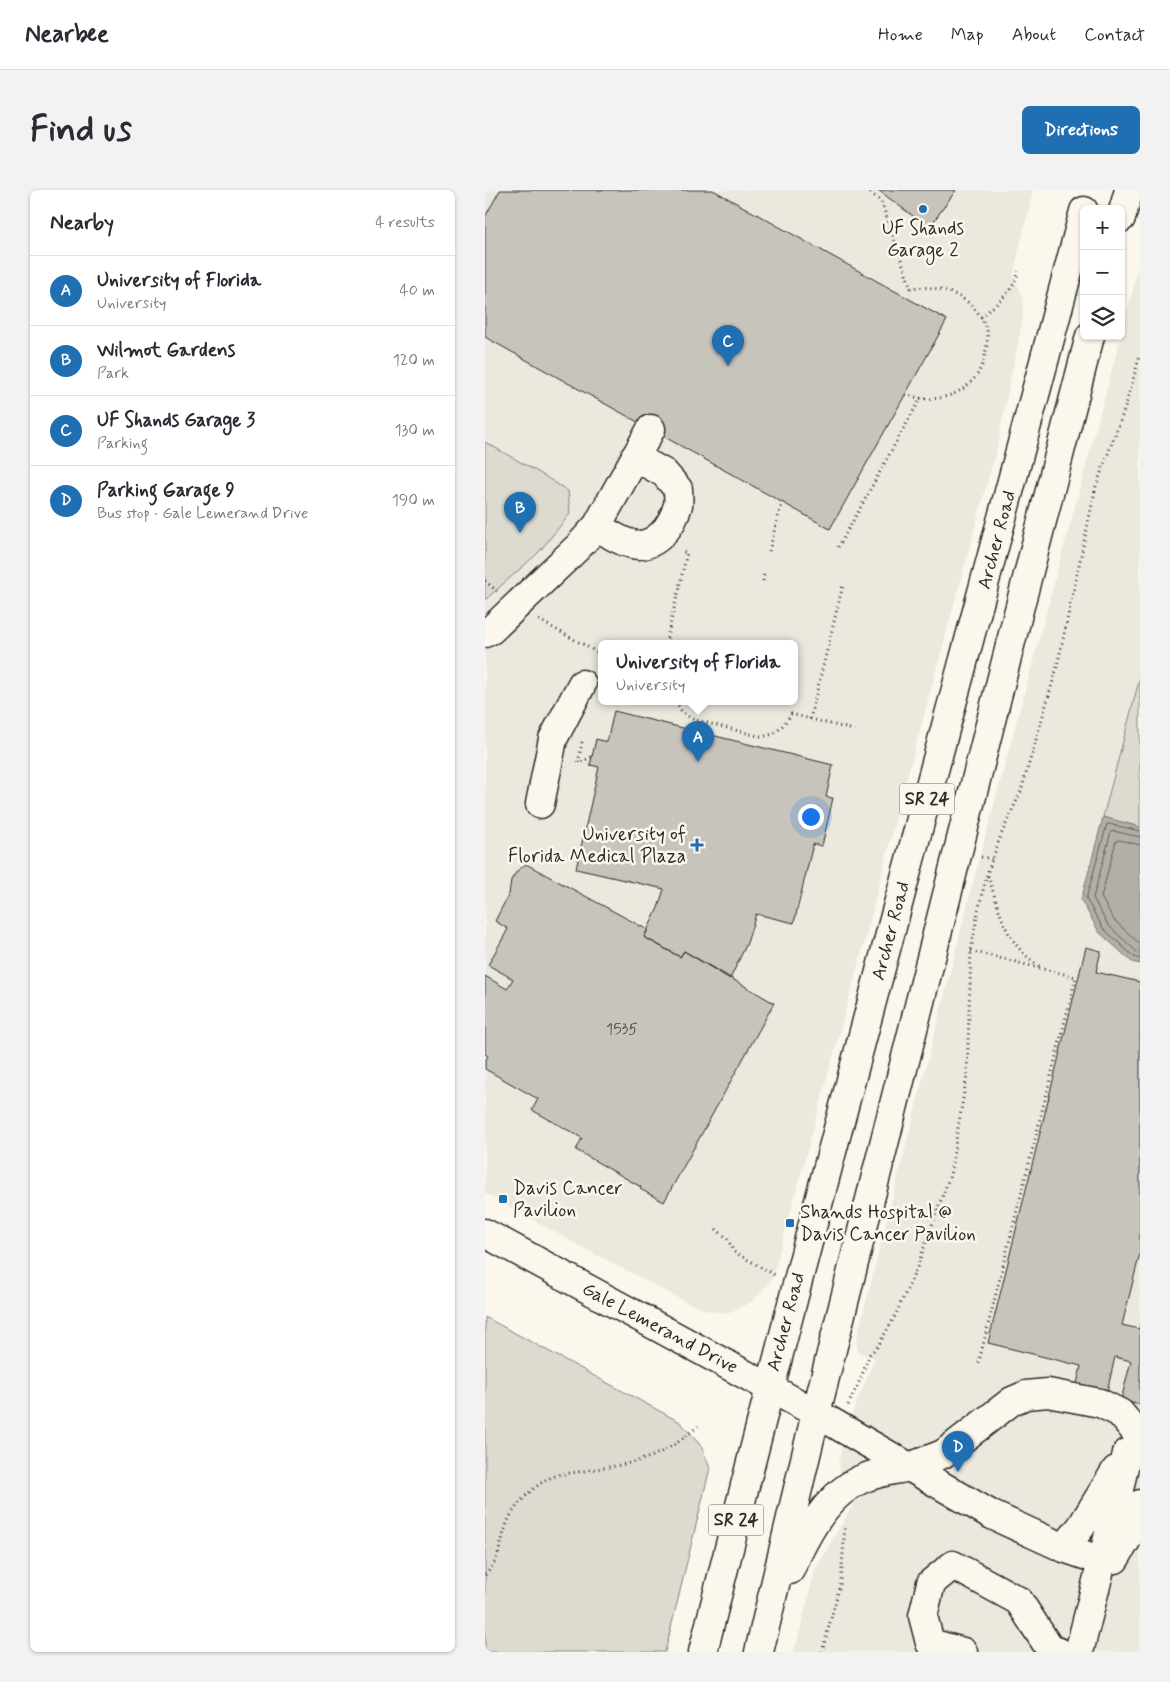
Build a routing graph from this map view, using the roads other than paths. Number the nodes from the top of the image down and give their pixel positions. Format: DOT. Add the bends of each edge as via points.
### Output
graph roads {
  1 [pos="1089,190"];
  2 [pos="1129,190"];
  3 [pos="1085,205"];
  4 [pos="1125,205"];
  5 [pos="1080,225"];
  6 [pos="1089,340"];
  7 [pos="651,429"];
  8 [pos="635,457"];
  9 [pos="597,526"];
  10 [pos="487,635"];
  11 [pos="582,684"];
  12 [pos="540,804"];
  13 [pos="485,1234"];
  14 [pos="769,1387"];
  15 [pos="816,1413"];
  16 [pos="1136,1443"];
  17 [pos="909,1467"];
  18 [pos="1140,1504"];
  19 [pos="1064,1548"];
  20 [pos="1119,1557"];
  21 [pos="762,1640"];
  22 [pos="1050,1651"];
  23 [pos="703,1652"];
  24 [pos="963,1652"];
  25 [pos="1079,1652"];
  1 -- 3 [label="main road, Archer Road / SR 24"];
  2 -- 4 [label="main road"];
  5 -- 14 [label="main road, Archer Road / SR 24"];
  6 -- 15 [label="main road, Archer Road / SR 24"];
  7 -- 8 [label="main road"];
  8 -- 9 [label="main road"];
  8 -- 9 [label="main road" via="664,473 679,490 671,522 659,539 643,545 613,537"];
  9 -- 10 [label="main road"];
  11 -- 12 [label="main road" via="553,739"];
  13 -- 14 [label="main road, Gale Lemerand Drive"];
  14 -- 15 [label="main road, Gale Lemerand Drive"];
  14 -- 23 [label="main road, Archer Road / SR 24"];
  15 -- 17 [label="main road, Gale Lemerand Drive"];
  15 -- 21 [label="main road, Archer Road / SR 24"];
  16 -- 17 [label="main road" via="1120,1413 1100,1403 1048,1392 1026,1395 1013,1401 943,1454"];
  16 -- 19 [label="main road"];
  16 -- 20 [label="main road" via="1111,1526"];
  17 -- 19 [label="main road, Gale Lemerand Drive" via="992,1515"];
  17 -- 21 [label="main road" via="868,1476 853,1484 825,1508 804,1541"];
  18 -- 20 [label="main road" via="1134,1527"];
  19 -- 20 [label="main road, Gale Lemerand Drive"];
  20 -- 25 [label="main road"];
  22 -- 24 [label="main road" via="1019,1601 953,1565 931,1583 923,1616 930,1643"];
}
